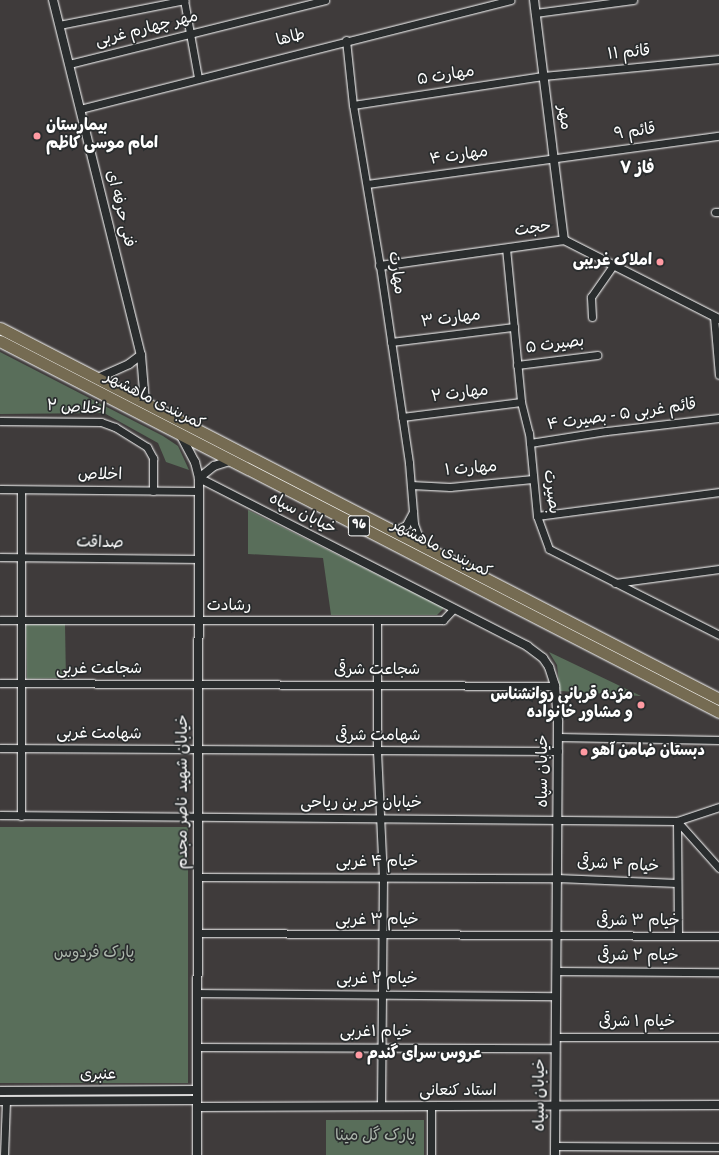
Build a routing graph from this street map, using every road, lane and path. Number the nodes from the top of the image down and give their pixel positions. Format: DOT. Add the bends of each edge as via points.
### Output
graph roads {
  1 [pos="53,0"];
  2 [pos="184,0"];
  3 [pos="325,0"];
  4 [pos="510,0"];
  5 [pos="534,0"];
  6 [pos="633,0"];
  7 [pos="535,13"];
  8 [pos="59,25"];
  9 [pos="190,34"];
  10 [pos="346,40"];
  11 [pos="719,60"];
  12 [pos="68,64"];
  13 [pos="542,76"];
  14 [pos="198,78"];
  15 [pos="353,105"];
  16 [pos="80,110"];
  17 [pos="719,136"];
  18 [pos="554,158"];
  19 [pos="367,184"];
  20 [pos="564,240"];
  21 [pos="506,248"];
  22 [pos="613,265"];
  23 [pos="380,266"];
  24 [pos="592,317"];
  25 [pos="716,318"];
  26 [pos="514,327"];
  27 [pos="0,328"];
  28 [pos="0,341"];
  29 [pos="391,342"];
  30 [pos="141,355"];
  31 [pos="597,355"];
  32 [pos="517,364"];
  33 [pos="719,375"];
  34 [pos="98,378"];
  35 [pos="521,402"];
  36 [pos="145,403"];
  37 [pos="402,417"];
  38 [pos="719,418"];
  39 [pos="0,420"];
  40 [pos="180,433"];
  41 [pos="530,443"];
  42 [pos="232,460"];
  43 [pos="199,478"];
  44 [pos="533,479"];
  45 [pos="411,485"];
  46 [pos="0,490"];
  47 [pos="21,490"];
  48 [pos="153,491"];
  49 [pos="199,491"];
  50 [pos="719,492"];
  51 [pos="413,512"];
  52 [pos="537,516"];
  53 [pos="394,531"];
  54 [pos="422,546"];
  55 [pos="0,558"];
  56 [pos="21,558"];
  57 [pos="199,559"];
  58 [pos="719,569"];
  59 [pos="614,583"];
  60 [pos="454,608"];
  61 [pos="0,620"];
  62 [pos="21,620"];
  63 [pos="377,620"];
  64 [pos="199,621"];
  65 [pos="719,635"];
  66 [pos="0,683"];
  67 [pos="21,683"];
  68 [pos="198,684"];
  69 [pos="377,685"];
  70 [pos="555,686"];
  71 [pos="719,699"];
  72 [pos="719,712"];
  73 [pos="558,737"];
  74 [pos="719,740"];
  75 [pos="0,748"];
  76 [pos="21,748"];
  77 [pos="198,751"];
  78 [pos="377,751"];
  79 [pos="558,751"];
  80 [pos="719,807"];
  81 [pos="0,815"];
  82 [pos="21,816"];
  83 [pos="198,817"];
  84 [pos="380,818"];
  85 [pos="557,820"];
  86 [pos="677,821"];
  87 [pos="719,867"];
  88 [pos="198,877"];
  89 [pos="383,877"];
  90 [pos="557,878"];
  91 [pos="677,883"];
  92 [pos="198,933"];
  93 [pos="383,935"];
  94 [pos="556,936"];
  95 [pos="678,936"];
  96 [pos="719,936"];
  97 [pos="556,971"];
  98 [pos="719,972"];
  99 [pos="197,993"];
  100 [pos="382,994"];
  101 [pos="556,996"];
  102 [pos="556,1037"];
  103 [pos="719,1037"];
  104 [pos="197,1047"];
  105 [pos="382,1047"];
  106 [pos="556,1048"];
  107 [pos="197,1090"];
  108 [pos="0,1091"];
  109 [pos="3,1101"];
  110 [pos="197,1103"];
  111 [pos="719,1105"];
  112 [pos="381,1106"];
  113 [pos="431,1106"];
  114 [pos="555,1106"];
  115 [pos="555,1146"];
  116 [pos="719,1147"];
  117 [pos="4,1155"];
  118 [pos="197,1155"];
  119 [pos="431,1155"];
  120 [pos="555,1155"];
  1 -- 8 [label="street, فنی حرفه ای"];
  2 -- 8 [label="street"];
  2 -- 9 [label="street"];
  3 -- 9 [label="street, مهر چهارم غربی"];
  4 -- 10 [label="street, طاها"];
  5 -- 7 [label="street, مهر"];
  6 -- 7 [label="street"];
  7 -- 13 [label="street, مهر"];
  8 -- 12 [label="street, فنی حرفه ای"];
  9 -- 12 [label="street, مهر چهارم غربی"];
  9 -- 14 [label="street"];
  10 -- 14 [label="street, طاها"];
  10 -- 15 [label="street, مهارت"];
  11 -- 13 [label="street, قائم ۱۱"];
  12 -- 16 [label="street, فنی حرفه ای"];
  13 -- 15 [label="street, مهارت ۵"];
  13 -- 18 [label="street, مهر"];
  14 -- 16 [label="street, طاها"];
  15 -- 19 [label="street, مهارت"];
  16 -- 30 [label="street, فنی حرفه ای"];
  17 -- 18 [label="street, قائم ۹"];
  18 -- 19 [label="street, مهارت ۴"];
  18 -- 20 [label="street, مهر"];
  19 -- 23 [label="street, مهارت"];
  20 -- 21 [label="street, حجت"];
  20 -- 22 [label="street, حجت"];
  21 -- 23 [label="street, حجت"];
  21 -- 26 [label="street, بصیرت"];
  22 -- 24 [label="street" via="592,293"];
  22 -- 25 [label="street, حجت"];
  23 -- 29 [label="street, مهارت"];
  25 -- 33 [label="street"];
  26 -- 29 [label="street, مهارت ۳"];
  26 -- 32 [label="street, بصیرت"];
  27 -- 34 [label="main road, کمربندی ماهشهر / 96"];
  28 -- 40 [label="main road, کمربندی ماهشهر / 96"];
  29 -- 37 [label="street, مهارت"];
  30 -- 34 [label="street" via="129,364"];
  30 -- 36 [label="street, فنی حرفه ای"];
  31 -- 32 [label="street, بصیرت ۵"];
  32 -- 35 [label="street, بصیرت"];
  34 -- 36 [label="main road, کمربندی ماهشهر / 96"];
  35 -- 37 [label="street, مهارت ۲"];
  35 -- 41 [label="street, بصیرت"];
  36 -- 53 [label="main road, کمربندی ماهشهر / 96"];
  37 -- 45 [label="street, مهارت"];
  38 -- 41 [label="street, قائم غربی ۵ - بصیرت ۴"];
  39 -- 48 [label="street, اخلاص ۲" via="101,422 115,427 147,447 153,458"];
  40 -- 42 [label="main road, کمربندی ماهشهر / 96"];
  40 -- 43 [label="street, خیابان شهید ناصر مجدم" via="193,457"];
  41 -- 44 [label="street, بصیرت"];
  42 -- 43 [label="street" via="214,466"];
  42 -- 72 [label="main road, کمربندی ماهشهر / 96"];
  43 -- 49 [label="street, خیابان شهید ناصر مجدم"];
  43 -- 60 [label="street, خیابان سپاه"];
  44 -- 45 [label="street, مهارت ۱" via="450,487"];
  44 -- 52 [label="street, بصیرت"];
  45 -- 51 [label="street, مهارت"];
  46 -- 47 [label="street, اخلاص"];
  47 -- 48 [label="street, اخلاص"];
  47 -- 56 [label="street"];
  48 -- 49 [label="street, اخلاص"];
  49 -- 57 [label="street, خیابان شهید ناصر مجدم"];
  50 -- 52 [label="street"];
  51 -- 53 [label="street" via="406,525"];
  51 -- 54 [label="street, مهارت" via="414,524"];
  52 -- 59 [label="street, بصیرت" via="549,548"];
  53 -- 54 [label="main road, کمربندی ماهشهر / 96"];
  54 -- 71 [label="main road, کمربندی ماهشهر / 96"];
  55 -- 56 [label="street, صداقت"];
  56 -- 57 [label="street, صداقت"];
  56 -- 62 [label="street"];
  57 -- 64 [label="street, خیابان شهید ناصر مجدم"];
  58 -- 59 [label="street"];
  59 -- 65 [label="street, بصیرت"];
  60 -- 63 [label="street, رشادت" via="443,620"];
  60 -- 70 [label="street, خیابان سپاه" via="536,651 549,667"];
  61 -- 62 [label="street, رشادت"];
  62 -- 64 [label="street, رشادت"];
  62 -- 67 [label="street"];
  63 -- 64 [label="street, رشادت"];
  63 -- 69 [label="street"];
  64 -- 68 [label="street, خیابان شهید ناصر مجدم"];
  66 -- 67 [label="street, شجاعت غربی"];
  67 -- 68 [label="street, شجاعت غربی"];
  67 -- 76 [label="street"];
  68 -- 69 [label="street, شجاعت شرقی"];
  68 -- 77 [label="street, خیابان شهید ناصر مجدم"];
  69 -- 70 [label="street, شجاعت شرقی"];
  69 -- 78 [label="street"];
  70 -- 73 [label="street, خیابان سپاه"];
  73 -- 74 [label="street"];
  73 -- 79 [label="street, خیابان سپاه"];
  75 -- 76 [label="street, شهامت غربی"];
  76 -- 77 [label="street, شهامت غربی"];
  76 -- 82 [label="street"];
  77 -- 78 [label="street, شهامت شرقی"];
  77 -- 83 [label="street, خیابان شهید ناصر مجدم"];
  78 -- 79 [label="street, شهامت شرقی"];
  78 -- 84 [label="street"];
  79 -- 85 [label="street, خیابان سپاه"];
  80 -- 86 [label="street, خیابان حر بن ریاحی"];
  81 -- 82 [label="street, خیابان حر بن ریاحی"];
  82 -- 83 [label="street, خیابان حر بن ریاحی"];
  83 -- 84 [label="street, خیابان حر بن ریاحی"];
  83 -- 88 [label="street, خیابان شهید ناصر مجدم"];
  84 -- 85 [label="street, خیابان حر بن ریاحی"];
  84 -- 89 [label="street"];
  85 -- 86 [label="street, خیابان حر بن ریاحی"];
  85 -- 90 [label="street, خیابان سپاه"];
  86 -- 87 [label="street"];
  86 -- 91 [label="street"];
  88 -- 89 [label="street, خیام ۴ غربی"];
  88 -- 92 [label="street, خیابان شهید ناصر مجدم"];
  89 -- 90 [label="street, خیام ۴ غربی"];
  89 -- 93 [label="street"];
  90 -- 91 [label="street, خیام ۴ شرقی"];
  90 -- 94 [label="street, خیابان سپاه"];
  91 -- 95 [label="street"];
  92 -- 93 [label="street, خیام ۳ غربی"];
  92 -- 99 [label="street, خیابان شهید ناصر مجدم"];
  93 -- 94 [label="street, خیام ۳ غربی"];
  93 -- 100 [label="street"];
  94 -- 95 [label="street, خیام ۳ شرقی"];
  94 -- 97 [label="street, خیابان سپاه"];
  95 -- 96 [label="street, خیام ۳ شرقی"];
  97 -- 98 [label="street, خیام ۲ شرقی"];
  97 -- 101 [label="street, خیابان سپاه"];
  99 -- 100 [label="street, خیام ۲ غربی"];
  99 -- 104 [label="street, خیابان شهید ناصر مجدم"];
  100 -- 101 [label="street, خیام ۲ غربی"];
  100 -- 105 [label="street"];
  101 -- 102 [label="street, خیابان سپاه"];
  102 -- 103 [label="street, خیام ۱ شرقی"];
  102 -- 106 [label="street, خیابان سپاه"];
  104 -- 105 [label="street, خیام ۱غربی"];
  104 -- 107 [label="street, خیابان شهید ناصر مجدم"];
  105 -- 106 [label="street, خیام ۱غربی"];
  105 -- 112 [label="street"];
  106 -- 114 [label="street, خیابان سپاه"];
  107 -- 108 [label="street, عنبری"];
  107 -- 110 [label="street, خیابان شهید ناصر مجدم"];
  109 -- 110 [label="street, عنبری"];
  109 -- 117 [label="street"];
  110 -- 112 [label="street, استاد کنعانی"];
  110 -- 118 [label="street, خیابان شهید ناصر مجدم"];
  111 -- 114 [label="street, استاد کنعانی"];
  112 -- 113 [label="street, استاد کنعانی"];
  113 -- 114 [label="street, استاد کنعانی"];
  113 -- 119 [label="street"];
  114 -- 115 [label="street, خیابان سپاه"];
  115 -- 116 [label="street"];
  115 -- 120 [label="street, خیابان سپاه"];
}
